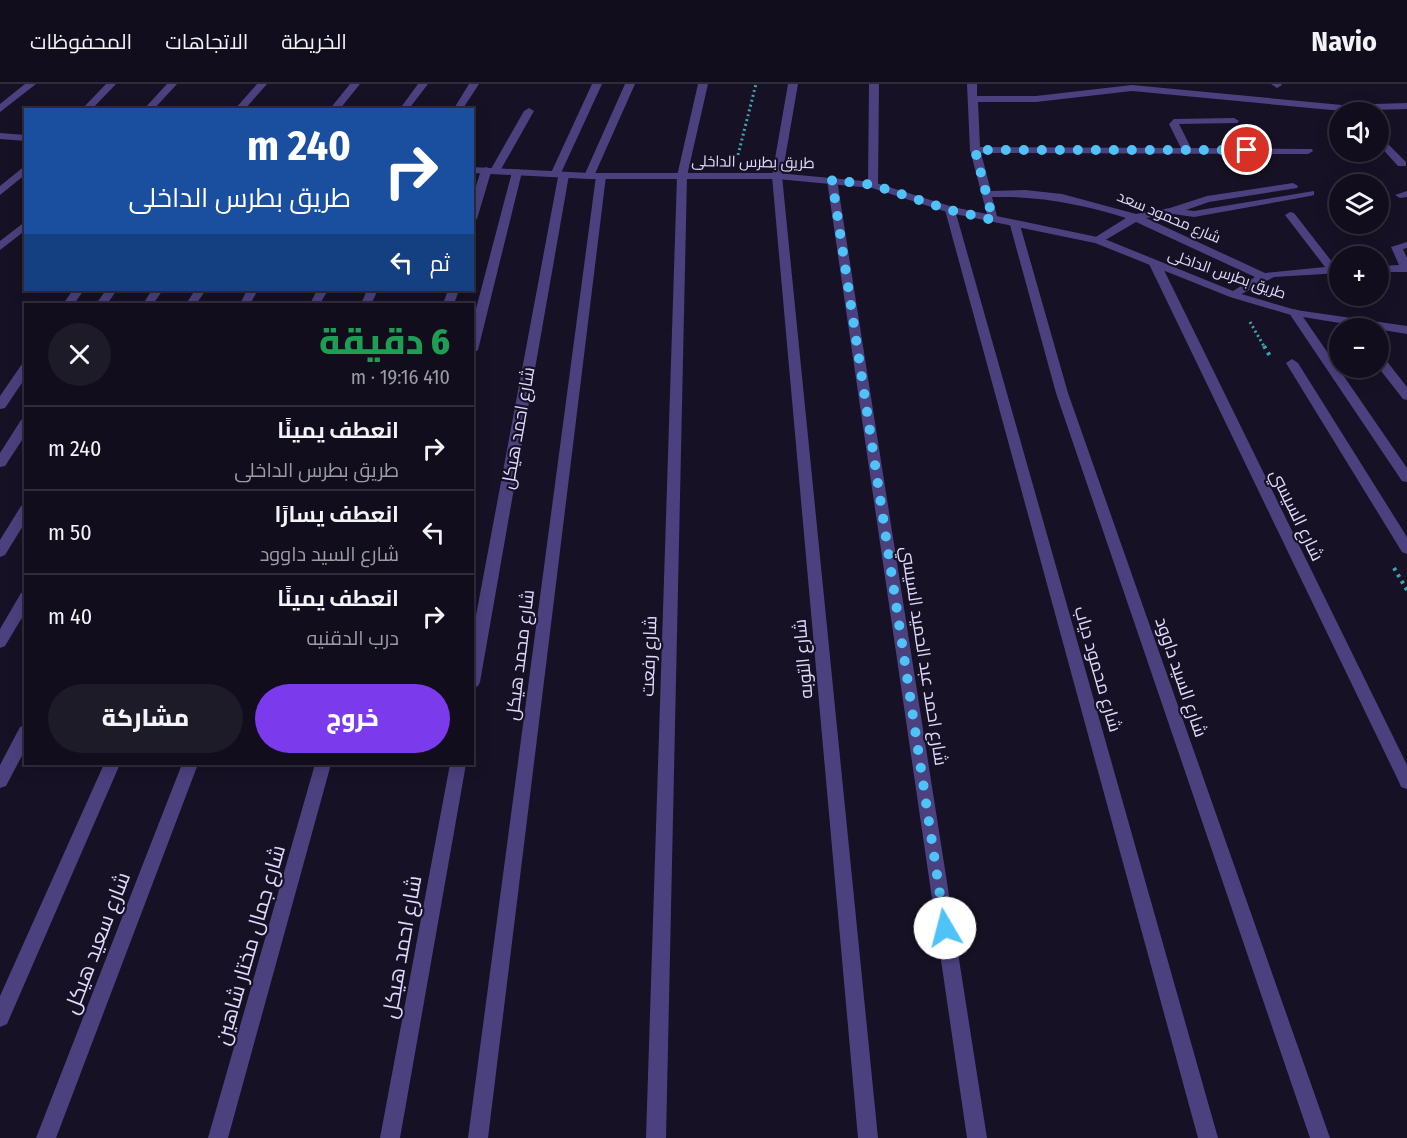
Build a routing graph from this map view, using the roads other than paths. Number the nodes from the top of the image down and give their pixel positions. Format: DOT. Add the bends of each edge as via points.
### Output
graph roads {
  1 [pos="31,84"];
  2 [pos="111,84"];
  3 [pos="172,84"];
  4 [pos="262,84"];
  5 [pos="355,84"];
  6 [pos="423,84"];
  7 [pos="474,84"];
  8 [pos="597,84"];
  9 [pos="630,84"];
  10 [pos="704,84"];
  11 [pos="793,84"];
  12 [pos="873,84"];
  13 [pos="972,84"];
  14 [pos="1119,87"];
  15 [pos="1203,89"];
  16 [pos="974,99"];
  17 [pos="1407,106"];
  18 [pos="1329,107"];
  19 [pos="1389,107"];
  20 [pos="87,108"];
  21 [pos="149,108"];
  22 [pos="240,108"];
  23 [pos="335,108"];
  24 [pos="405,108"];
  25 [pos="458,108"];
  26 [pos="0,109"];
  27 [pos="529,111"];
  28 [pos="1234,121"];
  29 [pos="0,136"];
  30 [pos="24,138"];
  31 [pos="1389,149"];
  32 [pos="975,150"];
  33 [pos="1187,150"];
  34 [pos="1308,151"];
  35 [pos="1402,164"];
  36 [pos="24,170"];
  37 [pos="474,170"];
  38 [pos="490,171"];
  39 [pos="517,172"];
  40 [pos="560,175"];
  41 [pos="595,176"];
  42 [pos="682,176"];
  43 [pos="777,176"];
  44 [pos="832,180"];
  45 [pos="873,185"];
  46 [pos="1293,186"];
  47 [pos="0,192"];
  48 [pos="1310,193"];
  49 [pos="986,194"];
  50 [pos="950,210"];
  51 [pos="1172,211"];
  52 [pos="474,214"];
  53 [pos="1290,215"];
  54 [pos="1138,217"];
  55 [pos="993,220"];
  56 [pos="1015,225"];
  57 [pos="24,226"];
  58 [pos="1098,240"];
  59 [pos="1407,245"];
  60 [pos="0,248"];
  61 [pos="1329,262"];
  62 [pos="1155,264"];
  63 [pos="1407,268"];
  64 [pos="1389,269"];
  65 [pos="1329,270"];
  66 [pos="1265,277"];
  67 [pos="1234,295"];
  68 [pos="1295,313"];
  69 [pos="1329,320"];
  70 [pos="1389,329"];
  71 [pos="1406,330"];
  72 [pos="474,342"];
  73 [pos="1293,363"];
  74 [pos="24,370"];
  75 [pos="1389,372"];
  76 [pos="1407,396"];
  77 [pos="0,405"];
  78 [pos="24,426"];
  79 [pos="0,463"];
  80 [pos="1407,478"];
  81 [pos="24,512"];
  82 [pos="1407,549"];
  83 [pos="0,552"];
  84 [pos="24,600"];
  85 [pos="0,642"];
  86 [pos="474,670"];
  87 [pos="24,735"];
  88 [pos="112,765"];
  89 [pos="190,765"];
  90 [pos="323,765"];
  91 [pos="458,765"];
  92 [pos="0,781"];
  93 [pos="1407,782"];
  94 [pos="0,1018"];
  95 [pos="46,1138"];
  96 [pos="218,1138"];
  97 [pos="390,1138"];
  98 [pos="478,1138"];
  99 [pos="656,1138"];
  100 [pos="868,1138"];
  101 [pos="977,1138"];
  102 [pos="1208,1138"];
  103 [pos="1320,1138"];
  1 -- 26 [label="street"];
  2 -- 20 [label="street"];
  3 -- 21 [label="street"];
  4 -- 22 [label="street"];
  5 -- 23 [label="street"];
  6 -- 24 [label="street"];
  7 -- 25 [label="street"];
  8 -- 40 [label="street, شارع احمد هيكل"];
  9 -- 41 [label="street, شارع محمد هيكل"];
  10 -- 42 [label="street, شارع رفعت"];
  11 -- 43 [label="street, شارع التوبه"];
  12 -- 45 [label="street"];
  13 -- 16 [label="street"];
  14 -- 15 [label="street"];
  14 -- 16 [label="street" via="1036,99"];
  15 -- 18 [label="street"];
  16 -- 32 [label="street"];
  17 -- 19 [label="street"];
  27 -- 38 [label="street"];
  28 -- 33 [label="street" via="1175,122"];
  29 -- 30 [label="street"];
  31 -- 35 [label="street"];
  32 -- 33 [label="street"];
  32 -- 49 [label="street"];
  33 -- 34 [label="street"];
  36 -- 47 [label="street"];
  37 -- 38 [label="street, طريق بطرس الداخلى"];
  38 -- 39 [label="street, طريق بطرس الداخلى"];
  38 -- 52 [label="street"];
  39 -- 40 [label="street, طريق بطرس الداخلى"];
  39 -- 72 [label="street"];
  40 -- 41 [label="street, طريق بطرس الداخلى"];
  40 -- 86 [label="street, شارع احمد هيكل"];
  41 -- 42 [label="street, طريق بطرس الداخلى"];
  41 -- 98 [label="street, شارع محمد هيكل"];
  42 -- 43 [label="street, طريق بطرس الداخلى"];
  42 -- 99 [label="street, شارع رفعت"];
  43 -- 44 [label="street, طريق بطرس الداخلى"];
  43 -- 100 [label="street, شارع التوبه"];
  44 -- 45 [label="street, طريق بطرس الداخلى"];
  44 -- 101 [label="street, شارع احمد عبد الحميد السيسي"];
  45 -- 50 [label="street, طريق بطرس الداخلى"];
  46 -- 51 [label="street" via="1206,199"];
  48 -- 51 [label="street" via="1194,214"];
  49 -- 54 [label="street, شارع محمود سعد" via="1011,192 1067,198"];
  49 -- 55 [label="street"];
  50 -- 55 [label="street, طريق بطرس الداخلى"];
  50 -- 102 [label="street, شارع محمود دياب"];
  51 -- 54 [label="street"];
  53 -- 61 [label="street"];
  54 -- 58 [label="street"];
  54 -- 66 [label="street, شارع محمود سعد"];
  55 -- 56 [label="street, طريق بطرس الداخلى"];
  56 -- 58 [label="street, طريق بطرس الداخلى"];
  56 -- 103 [label="street, شارع السيد داوود" via="1062,393"];
  57 -- 60 [label="street"];
  58 -- 62 [label="street, طريق بطرس الداخلى"];
  59 -- 63 [label="street" via="1397,250"];
  62 -- 67 [label="street, طريق بطرس الداخلى"];
  62 -- 93 [label="street, شارع السيسي"];
  63 -- 64 [label="street"];
  65 -- 66 [label="street"];
  66 -- 67 [label="street"];
  67 -- 68 [label="street, طريق بطرس الداخلى"];
  68 -- 69 [label="street, طريق بطرس الداخلى"];
  68 -- 80 [label="street"];
  70 -- 71 [label="street, طريق بطرس الداخلى"];
  73 -- 82 [label="street"];
  74 -- 77 [label="street"];
  75 -- 76 [label="street"];
  78 -- 79 [label="street"];
  81 -- 83 [label="street"];
  84 -- 85 [label="street"];
  87 -- 92 [label="street"];
  88 -- 94 [label="street"];
  89 -- 95 [label="street, شارع سعيد هيكل"];
  90 -- 96 [label="street, شارع جمال مختار شاهين"];
  91 -- 97 [label="street, شارع احمد هيكل"];
}
